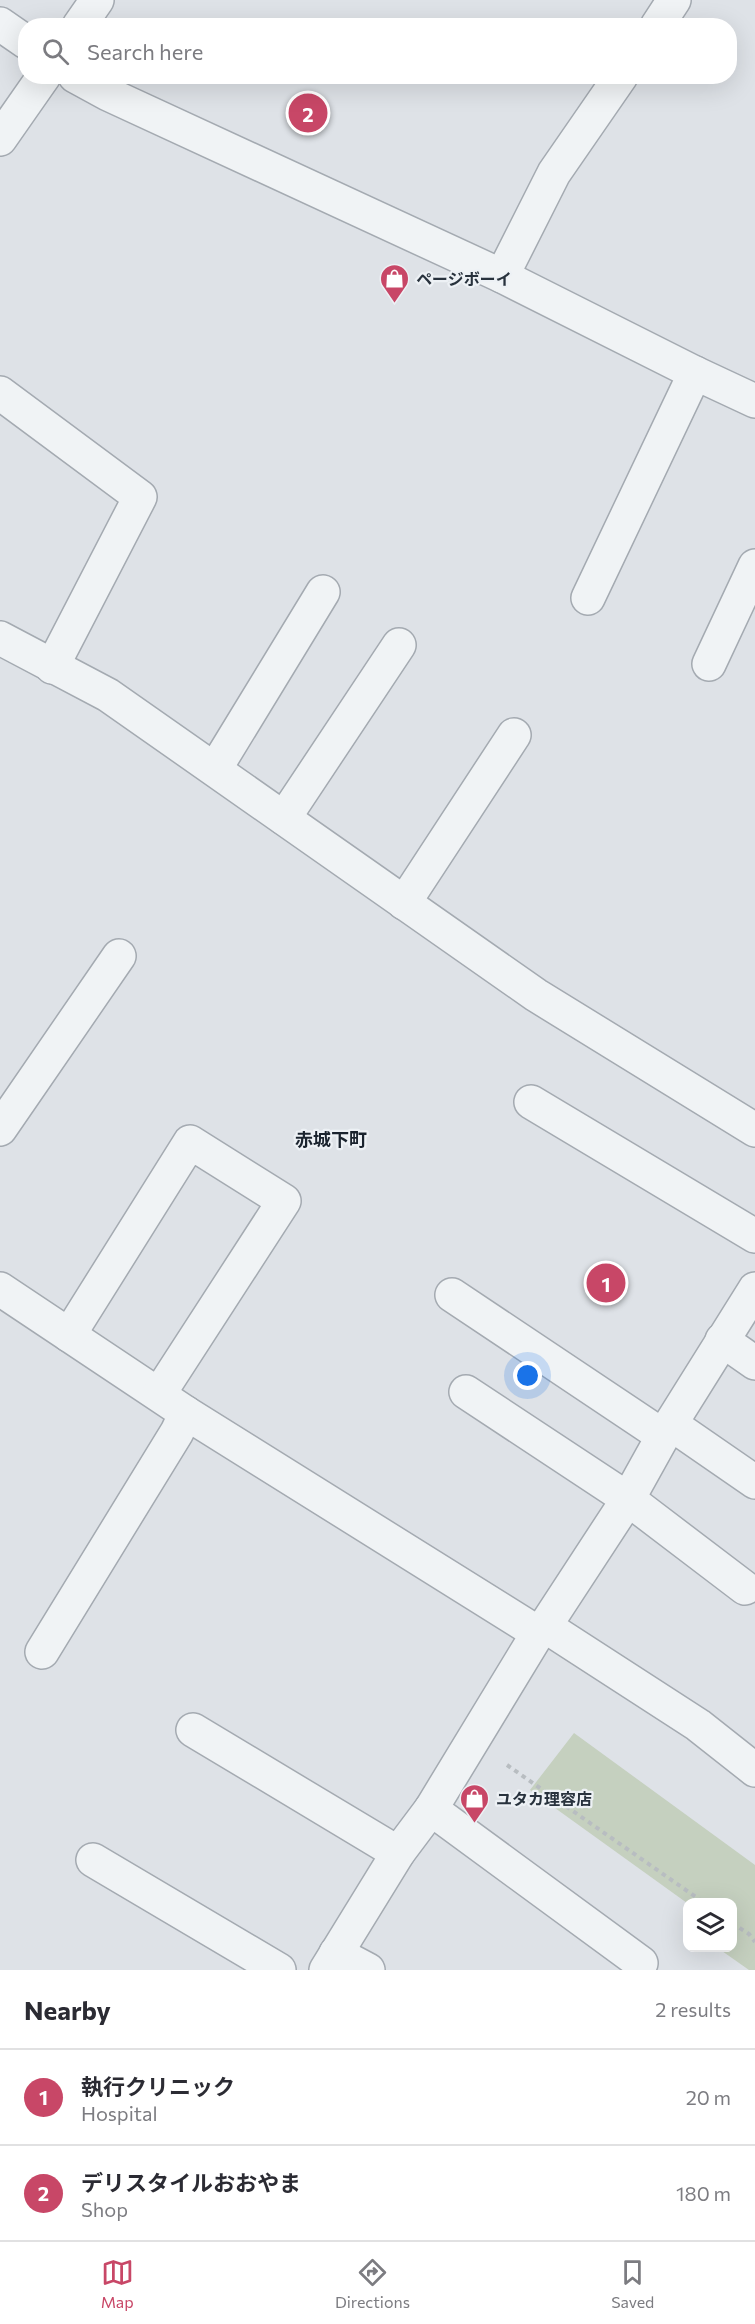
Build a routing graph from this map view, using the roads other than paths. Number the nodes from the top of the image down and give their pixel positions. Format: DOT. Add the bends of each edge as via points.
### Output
graph roads {
  1 [pos="97,0"];
  2 [pos="674,0"];
  3 [pos="85,18"];
  4 [pos="662,18"];
  5 [pos="0,24"];
  6 [pos="18,36"];
  7 [pos="38,84"];
  8 [pos="90,84"];
  9 [pos="615,84"];
  10 [pos="0,139"];
  11 [pos="502,276"];
  12 [pos="695,373"];
  13 [pos="0,393"];
  14 [pos="755,401"];
  15 [pos="755,566"];
  16 [pos="323,592"];
  17 [pos="588,598"];
  18 [pos="0,638"];
  19 [pos="399,645"];
  20 [pos="709,664"];
  21 [pos="52,667"];
  22 [pos="514,735"];
  23 [pos="215,769"];
  24 [pos="284,818"];
  25 [pos="404,903"];
  26 [pos="119,956"];
  27 [pos="531,1102"];
  28 [pos="0,1129"];
  29 [pos="755,1130"];
  30 [pos="755,1236"];
  31 [pos="0,1289"];
  32 [pos="755,1289"];
  33 [pos="452,1295"];
  34 [pos="69,1335"];
  35 [pos="722,1340"];
  36 [pos="755,1363"];
  37 [pos="466,1392"];
  38 [pos="159,1394"];
  39 [pos="186,1413"];
  40 [pos="667,1430"];
  41 [pos="755,1482"];
  42 [pos="628,1499"];
  43 [pos="745,1588"];
  44 [pos="542,1630"];
  45 [pos="42,1652"];
  46 [pos="193,1730"];
  47 [pos="755,1770"];
  48 [pos="431,1809"];
  49 [pos="398,1853"];
  50 [pos="93,1860"];
  51 [pos="331,1962"];
  52 [pos="640,1963"];
  53 [pos="279,1970"];
  54 [pos="368,1970"];
  1 -- 3 [label="street"];
  2 -- 4 [label="street"];
  5 -- 6 [label="street"];
  7 -- 10 [label="street"];
  8 -- 11 [label="street"];
  9 -- 11 [label="street" via="554,172"];
  11 -- 12 [label="street"];
  12 -- 14 [label="street"];
  12 -- 17 [label="street"];
  13 -- 21 [label="street" via="140,497"];
  15 -- 20 [label="street"];
  16 -- 23 [label="street"];
  18 -- 21 [label="street"];
  19 -- 24 [label="street"];
  21 -- 23 [label="street" via="108,694"];
  22 -- 25 [label="street"];
  23 -- 24 [label="street"];
  24 -- 25 [label="street"];
  25 -- 29 [label="street" via="536,995"];
  26 -- 28 [label="street"];
  27 -- 30 [label="street"];
  31 -- 34 [label="street"];
  32 -- 35 [label="street"];
  33 -- 40 [label="street"];
  34 -- 38 [label="street"];
  34 -- 38 [label="street" via="190,1142 284,1201"];
  35 -- 36 [label="street"];
  35 -- 40 [label="street"];
  37 -- 42 [label="street"];
  38 -- 39 [label="street"];
  39 -- 44 [label="street"];
  39 -- 45 [label="street"];
  40 -- 41 [label="street"];
  40 -- 42 [label="street"];
  42 -- 43 [label="street"];
  42 -- 44 [label="street"];
  44 -- 47 [label="street" via="698,1725"];
  44 -- 48 [label="street"];
  46 -- 49 [label="street"];
  48 -- 49 [label="street"];
  48 -- 52 [label="street"];
  49 -- 51 [label="street"];
  50 -- 53 [label="street"];
  51 -- 54 [label="street"];
}
